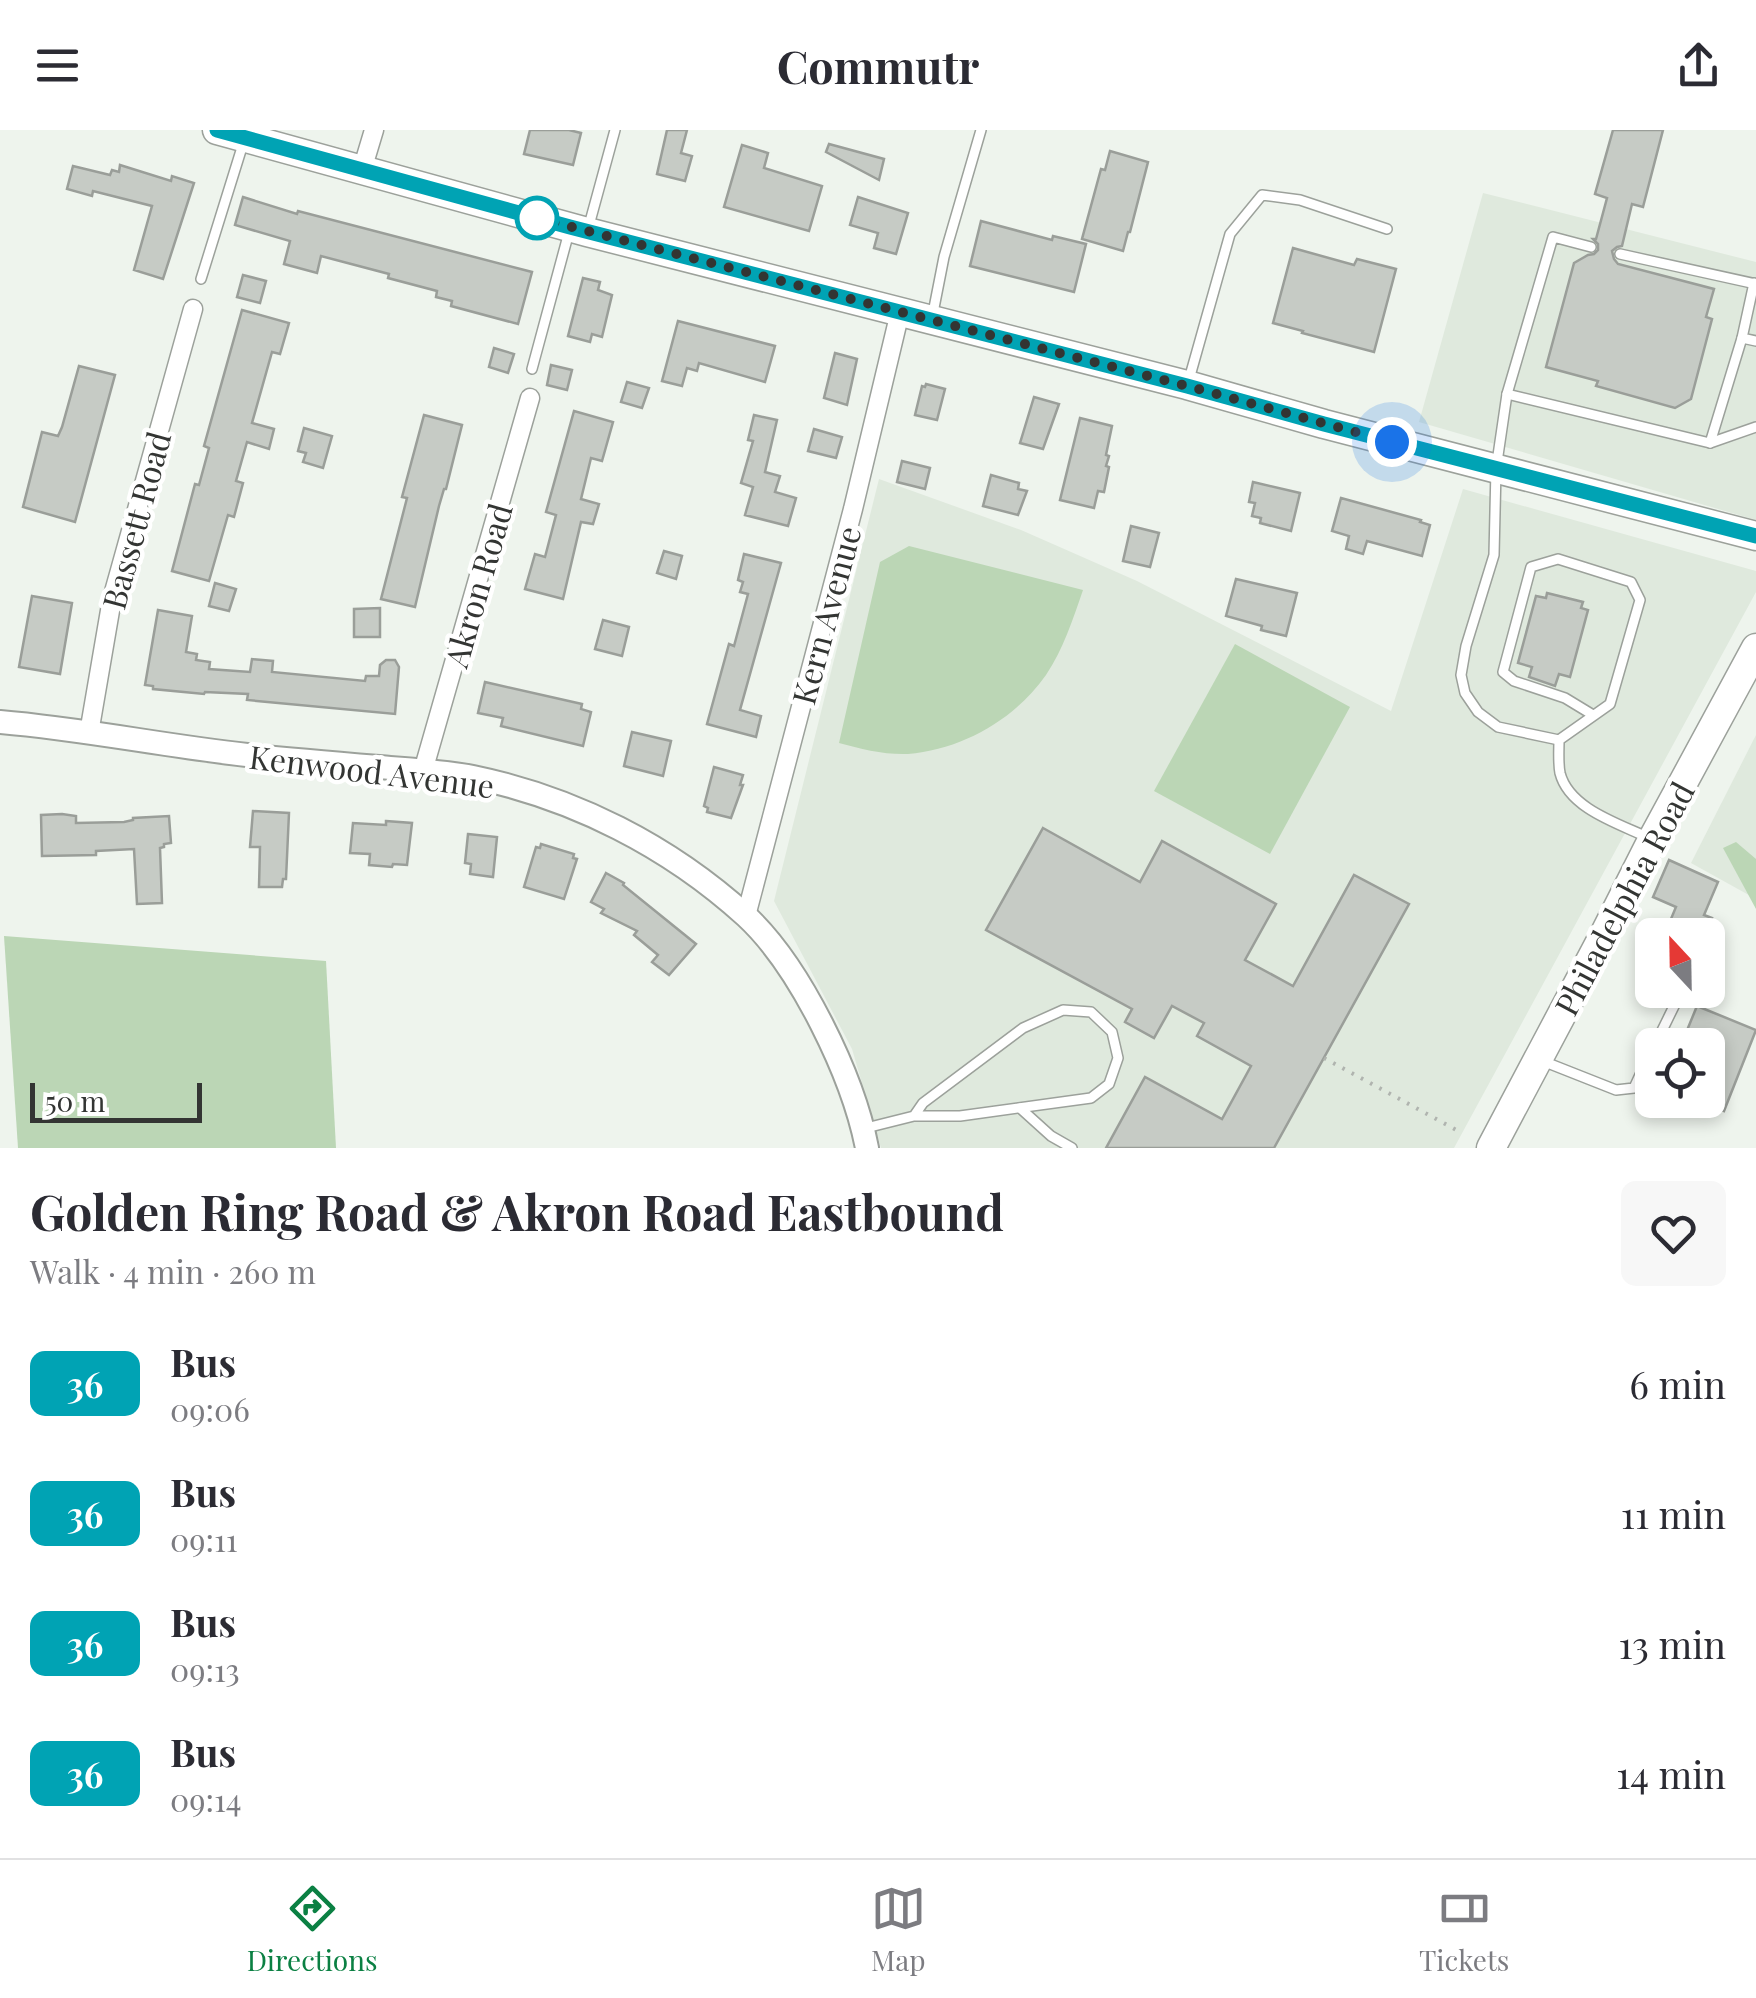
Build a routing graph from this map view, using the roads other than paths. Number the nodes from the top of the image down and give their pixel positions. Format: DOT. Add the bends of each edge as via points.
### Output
graph roads {
  1 [pos="218,130"];
  2 [pos="374,130"];
  3 [pos="615,130"];
  4 [pos="981,130"];
  5 [pos="245,138"];
  6 [pos="362,170"];
  7 [pos="1388,229"];
  8 [pos="579,230"];
  9 [pos="1591,247"];
  10 [pos="1620,254"];
  11 [pos="201,279"];
  12 [pos="1755,284"];
  13 [pos="193,309"];
  14 [pos="900,312"];
  15 [pos="932,321"];
  16 [pos="1742,338"];
  17 [pos="1756,341"];
  18 [pos="532,369"];
  19 [pos="1187,386"];
  20 [pos="1506,394"];
  21 [pos="530,398"];
  22 [pos="1756,427"];
  23 [pos="1710,443"];
  24 [pos="1496,469"];
  25 [pos="1756,536"];
  26 [pos="1756,648"];
  27 [pos="1592,715"];
  28 [pos="0,722"];
  29 [pos="88,734"];
  30 [pos="1559,740"];
  31 [pos="423,771"];
  32 [pos="1652,840"];
  33 [pos="746,916"];
  34 [pos="1538,1058"];
  35 [pos="1635,1086"];
  36 [pos="1020,1108"];
  37 [pos="914,1116"];
  38 [pos="865,1138"];
  39 [pos="1072,1148"];
  40 [pos="1491,1148"];
  1 -- 5 [label="main road"];
  2 -- 6 [label="street"];
  3 -- 8 [label="lane"];
  4 -- 15 [label="lane"];
  5 -- 6 [label="main road"];
  5 -- 11 [label="lane"];
  6 -- 8 [label="main road"];
  7 -- 19 [label="lane" via="1300,200 1262,195 1230,234"];
  8 -- 14 [label="main road"];
  8 -- 18 [label="lane"];
  9 -- 20 [label="lane" via="1553,237"];
  10 -- 12 [label="lane"];
  12 -- 16 [label="lane"];
  13 -- 29 [label="street, Bassett Road" via="112,598"];
  14 -- 15 [label="main road"];
  14 -- 33 [label="street, Kern Avenue"];
  15 -- 19 [label="main road"];
  16 -- 17 [label="lane"];
  16 -- 23 [label="lane"];
  19 -- 24 [label="main road"];
  20 -- 23 [label="lane"];
  20 -- 24 [label="lane"];
  21 -- 31 [label="street, Akron Road"];
  22 -- 23 [label="lane"];
  24 -- 25 [label="main road"];
  24 -- 30 [label="lane" via="1494,555 1466,646 1465,693 1498,727"];
  26 -- 32 [label="main road, Philadelphia Road"];
  27 -- 27 [label="lane" via="1610,704 1640,600 1631,582 1558,559 1531,567 1503,672"];
  27 -- 30 [label="lane"];
  28 -- 29 [label="street, Kenwood Avenue"];
  29 -- 31 [label="street, Kenwood Avenue"];
  30 -- 32 [label="lane" via="1560,772 1569,792"];
  31 -- 33 [label="street, Kenwood Avenue" via="504,784 596,816 660,852"];
  32 -- 34 [label="main road, Philadelphia Road"];
  33 -- 38 [label="street, Kenwood Avenue" via="818,1020"];
  34 -- 35 [label="lane" via="1616,1090"];
  34 -- 40 [label="main road, Philadelphia Road"];
  36 -- 37 [label="lane"];
  36 -- 37 [label="lane" via="1091,1098 1109,1084 1118,1058 1112,1032 1091,1012 1062,1010 1023,1028"];
  36 -- 39 [label="lane"];
  37 -- 38 [label="lane"];
}
